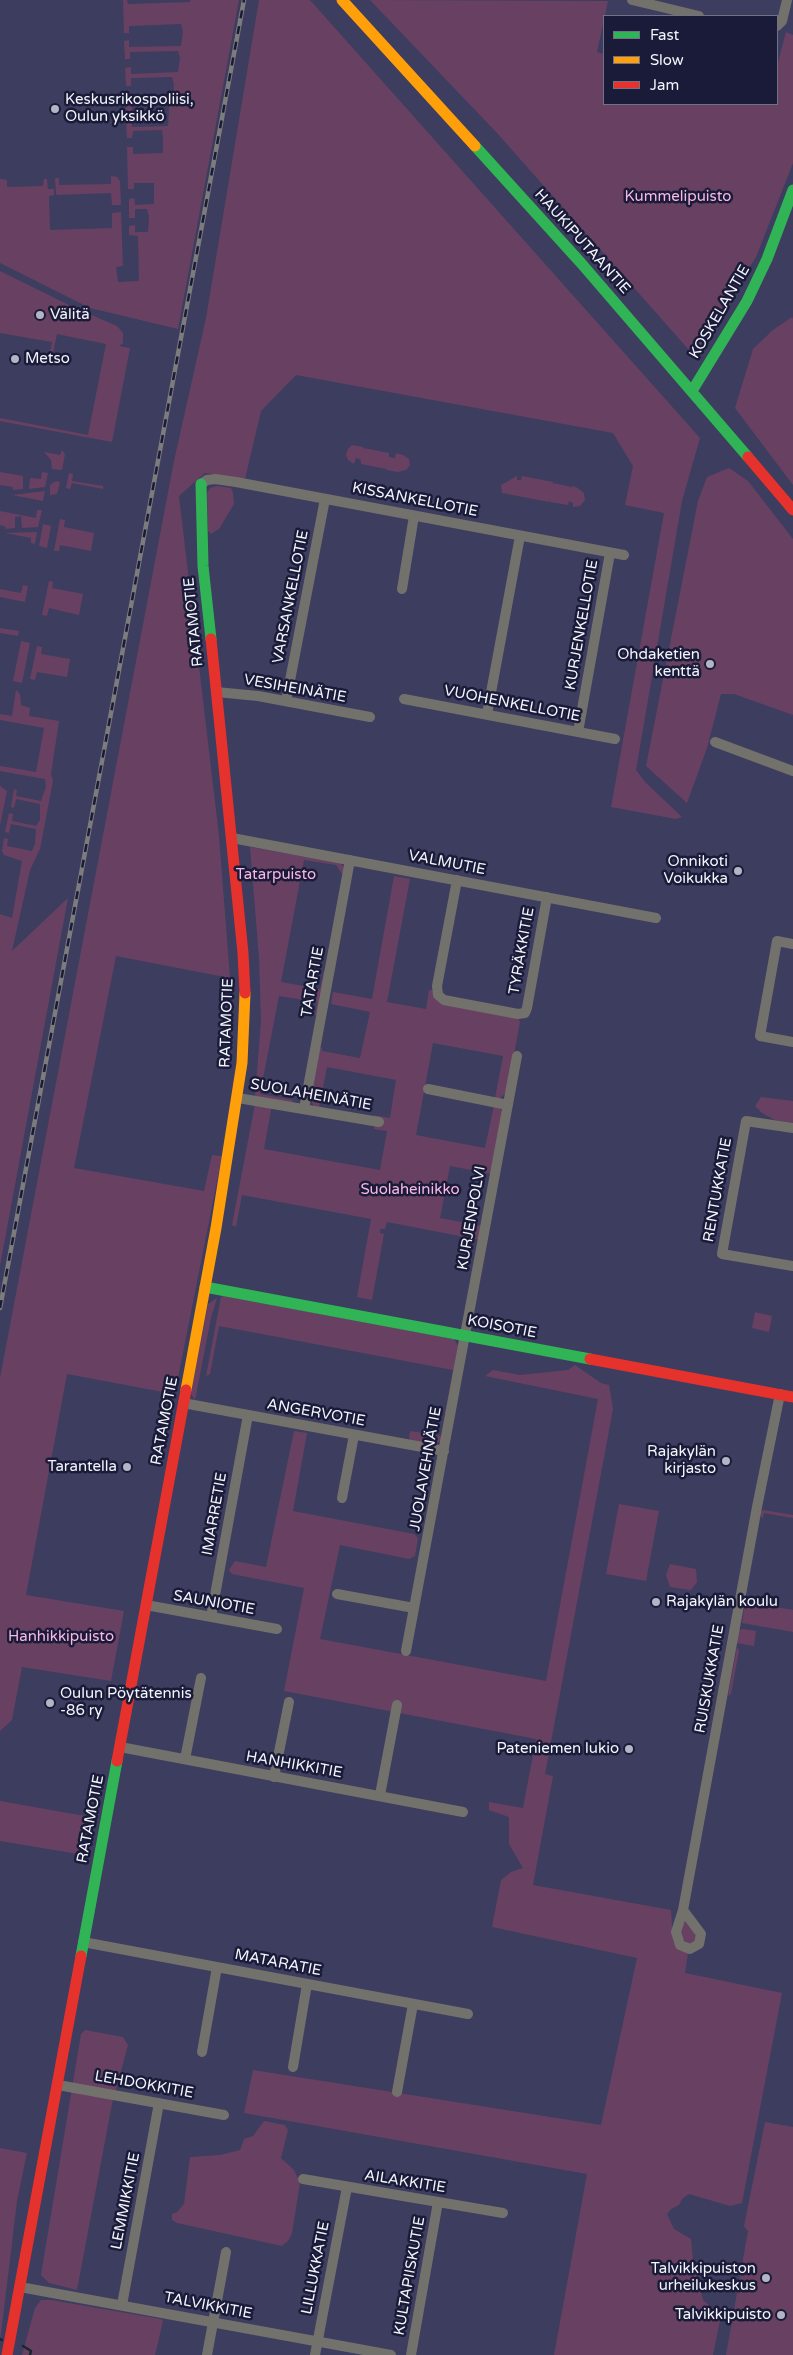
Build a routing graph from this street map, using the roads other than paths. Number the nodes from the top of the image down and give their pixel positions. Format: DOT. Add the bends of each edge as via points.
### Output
graph roads {
  1 [pos="342,0"];
  2 [pos="632,0"];
  3 [pos="787,0"];
  4 [pos="695,15"];
  5 [pos="778,25"];
  6 [pos="793,190"];
  7 [pos="692,390"];
  8 [pos="201,484"];
  9 [pos="325,499"];
  10 [pos="793,510"];
  11 [pos="414,516"];
  12 [pos="520,536"];
  13 [pos="610,553"];
  14 [pos="624,555"];
  15 [pos="402,589"];
  16 [pos="216,692"];
  17 [pos="404,700"];
  18 [pos="286,702"];
  19 [pos="487,714"];
  20 [pos="370,717"];
  21 [pos="578,732"];
  22 [pos="615,739"];
  23 [pos="715,742"];
  24 [pos="793,771"];
  25 [pos="232,838"];
  26 [pos="350,860"];
  27 [pos="457,880"];
  28 [pos="547,897"];
  29 [pos="656,918"];
  30 [pos="793,944"];
  31 [pos="793,1042"];
  32 [pos="517,1056"];
  33 [pos="428,1089"];
  34 [pos="238,1098"];
  35 [pos="508,1105"];
  36 [pos="304,1109"];
  37 [pos="379,1122"];
  38 [pos="793,1128"];
  39 [pos="793,1266"];
  40 [pos="205,1287"];
  41 [pos="466,1336"];
  42 [pos="780,1394"];
  43 [pos="793,1396"];
  44 [pos="183,1403"];
  45 [pos="248,1415"];
  46 [pos="354,1435"];
  47 [pos="444,1451"];
  48 [pos="342,1498"];
  49 [pos="337,1594"];
  50 [pos="146,1605"];
  51 [pos="414,1608"];
  52 [pos="211,1617"];
  53 [pos="277,1630"];
  54 [pos="406,1651"];
  55 [pos="201,1678"];
  56 [pos="289,1702"];
  57 [pos="397,1705"];
  58 [pos="120,1747"];
  59 [pos="185,1759"];
  60 [pos="274,1777"];
  61 [pos="380,1795"];
  62 [pos="463,1812"];
  63 [pos="684,1910"];
  64 [pos="83,1942"];
  65 [pos="218,1967"];
  66 [pos="307,1984"];
  67 [pos="413,2004"];
  68 [pos="468,2014"];
  69 [pos="202,2052"];
  70 [pos="293,2067"];
  71 [pos="58,2085"];
  72 [pos="397,2092"];
  73 [pos="159,2103"];
  74 [pos="224,2115"];
  75 [pos="303,2179"];
  76 [pos="347,2187"];
  77 [pos="438,2202"];
  78 [pos="503,2213"];
  79 [pos="226,2252"];
  80 [pos="20,2287"];
  81 [pos="122,2305"];
  82 [pos="213,2323"];
  83 [pos="317,2342"];
  84 [pos="7,2355"];
  85 [pos="207,2355"];
  86 [pos="315,2355"];
  87 [pos="391,2355"];
  88 [pos="410,2355"];
  1 -- 7 [label="street, HAUKIPUTAANTIE"];
  2 -- 4 [label="street"];
  3 -- 5 [label="street"];
  6 -- 7 [label="street, KOSKELANTIE" via="747,302"];
  7 -- 10 [label="street, HAUKIPUTAANTIE"];
  8 -- 9 [label="street, KISSANKELLOTIE" via="215,479"];
  8 -- 16 [label="street, RATAMOTIE" via="203,566"];
  9 -- 11 [label="street, KISSANKELLOTIE"];
  9 -- 18 [label="street, VARSANKELLOTIE"];
  11 -- 12 [label="street, KISSANKELLOTIE"];
  11 -- 15 [label="street"];
  12 -- 13 [label="street, KISSANKELLOTIE"];
  12 -- 19 [label="street"];
  13 -- 14 [label="street, KISSANKELLOTIE"];
  13 -- 21 [label="street, KURJENKELLOTIE"];
  16 -- 18 [label="street, VESIHEINÄTIE"];
  16 -- 25 [label="street, RATAMOTIE"];
  17 -- 19 [label="street, VUOHENKELLOTIE"];
  18 -- 20 [label="street, VESIHEINÄTIE"];
  19 -- 21 [label="street, VUOHENKELLOTIE"];
  21 -- 22 [label="street, VUOHENKELLOTIE"];
  23 -- 24 [label="street"];
  25 -- 26 [label="street, VALMUTIE"];
  25 -- 34 [label="street, RATAMOTIE" via="245,998"];
  26 -- 27 [label="street, VALMUTIE"];
  26 -- 36 [label="street, TATARTIE"];
  27 -- 28 [label="street, VALMUTIE"];
  27 -- 28 [label="street, TYRÄKKITIE" via="438,995 444,1000 518,1014 527,1008"];
  28 -- 29 [label="street, VALMUTIE"];
  30 -- 31 [label="street" via="778,941 760,1036"];
  32 -- 35 [label="street, KURJENPOLVI"];
  33 -- 35 [label="street"];
  34 -- 36 [label="street, SUOLAHEINÄTIE"];
  34 -- 40 [label="street, RATAMOTIE"];
  35 -- 41 [label="street, KURJENPOLVI"];
  36 -- 37 [label="street, SUOLAHEINÄTIE"];
  38 -- 39 [label="street, RENTUKKATIE" via="746,1121 722,1254"];
  40 -- 41 [label="street, KOISOTIE"];
  40 -- 44 [label="street, RATAMOTIE"];
  41 -- 42 [label="street, KOISOTIE"];
  41 -- 47 [label="street, JUOLAVEHNÄTIE"];
  42 -- 43 [label="street, KOISOTIE"];
  42 -- 63 [label="street, RUISKUKKATIE"];
  44 -- 45 [label="street, ANGERVOTIE"];
  44 -- 50 [label="street, RATAMOTIE"];
  45 -- 46 [label="street, ANGERVOTIE"];
  45 -- 52 [label="street, IMARRETIE"];
  46 -- 47 [label="street, ANGERVOTIE"];
  46 -- 48 [label="street"];
  47 -- 51 [label="street, JUOLAVEHNÄTIE"];
  49 -- 51 [label="street"];
  50 -- 52 [label="street, SAUNIOTIE"];
  50 -- 58 [label="street, RATAMOTIE"];
  51 -- 54 [label="street, JUOLAVEHNÄTIE"];
  52 -- 53 [label="street, SAUNIOTIE"];
  55 -- 59 [label="street"];
  56 -- 60 [label="street"];
  57 -- 61 [label="street"];
  58 -- 59 [label="street, HANHIKKITIE"];
  58 -- 64 [label="street, RATAMOTIE"];
  59 -- 60 [label="street, HANHIKKITIE"];
  60 -- 61 [label="street, HANHIKKITIE"];
  61 -- 62 [label="street, HANHIKKITIE"];
  64 -- 65 [label="street, MATARATIE"];
  64 -- 71 [label="street, RATAMOTIE"];
  65 -- 66 [label="street, MATARATIE"];
  65 -- 69 [label="street"];
  66 -- 67 [label="street, MATARATIE"];
  66 -- 70 [label="street"];
  67 -- 68 [label="street, MATARATIE"];
  67 -- 72 [label="street"];
  71 -- 73 [label="street, LEHDOKKITIE"];
  71 -- 80 [label="street, RATAMOTIE"];
  73 -- 74 [label="street, LEHDOKKITIE"];
  73 -- 81 [label="street, LEMMIKKITIE"];
  75 -- 76 [label="street, AILAKKITIE"];
  76 -- 77 [label="street, AILAKKITIE"];
  76 -- 83 [label="street, LILLUKKATIE"];
  77 -- 78 [label="street, AILAKKITIE"];
  77 -- 88 [label="street, KULTAPIISKUTIE"];
  79 -- 82 [label="street"];
  80 -- 81 [label="street, TALVIKKITIE"];
  80 -- 84 [label="street, RATAMOTIE"];
  81 -- 82 [label="street, TALVIKKITIE"];
  82 -- 83 [label="street, TALVIKKITIE"];
  82 -- 85 [label="street"];
  83 -- 86 [label="street, LILLUKKATIE"];
  83 -- 87 [label="street, TALVIKKITIE"];
}
